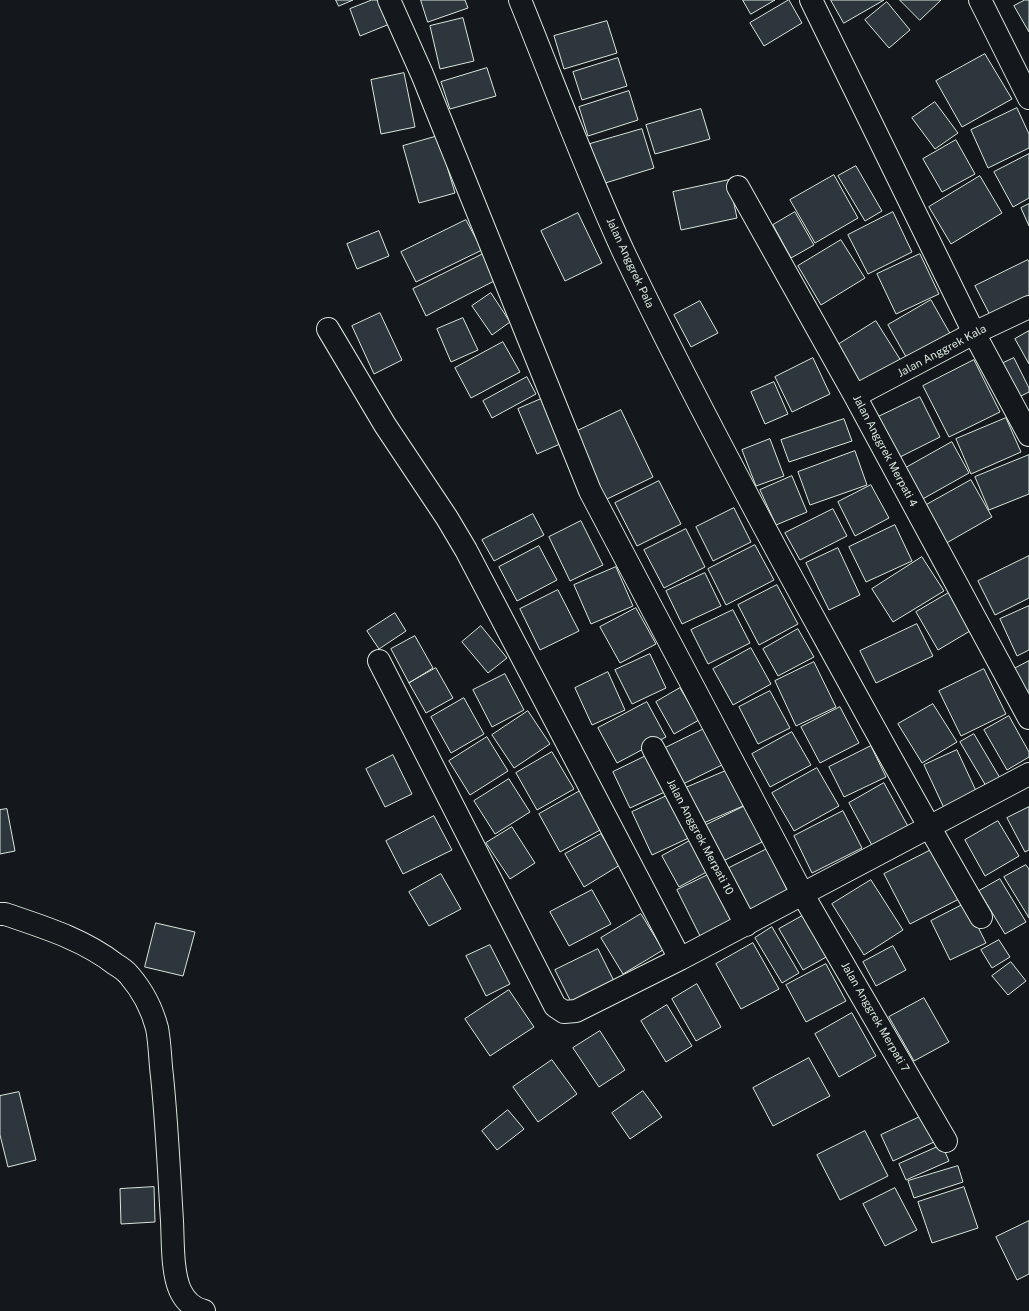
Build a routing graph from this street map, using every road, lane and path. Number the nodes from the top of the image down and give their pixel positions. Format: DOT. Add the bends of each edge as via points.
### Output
graph roads {
  1 [pos="389,0"];
  2 [pos="520,0"];
  3 [pos="811,0"];
  4 [pos="980,0"];
  5 [pos="1029,98"];
  6 [pos="738,186"];
  7 [pos="1029,307"];
  8 [pos="328,329"];
  9 [pos="974,333"];
  10 [pos="855,396"];
  11 [pos="1029,435"];
  12 [pos="379,661"];
  13 [pos="1029,718"];
  14 [pos="653,748"];
  15 [pos="1029,774"];
  16 [pos="929,828"];
  17 [pos="803,895"];
  18 [pos="0,914"];
  19 [pos="982,917"];
  20 [pos="746,925"];
  21 [pos="680,959"];
  22 [pos="946,1141"];
  23 [pos="204,1311"];
  1 -- 17 [label="street, Jalan Anggrek Merpati 7" via="422,74 590,491"];
  2 -- 16 [label="street, Jalan Anggrek Pala" via="624,252 758,517"];
  3 -- 9 [label="street"];
  4 -- 5 [label="street"];
  6 -- 10 [label="street, Jalan Anggrek Merpati 4"];
  7 -- 9 [label="street, Jalan Anggrek Kala"];
  8 -- 21 [label="street" via="385,425 466,550"];
  9 -- 10 [label="street, Jalan Anggrek Kala"];
  9 -- 11 [label="street"];
  10 -- 13 [label="street, Jalan Anggrek Merpati 4"];
  12 -- 21 [label="street" via="555,1006 564,1012 576,1011"];
  14 -- 20 [label="street, Jalan Anggrek Merpati 10"];
  15 -- 16 [label="street"];
  16 -- 17 [label="street"];
  16 -- 19 [label="street, Jalan Anggrek Pala"];
  17 -- 20 [label="street"];
  17 -- 22 [label="street, Jalan Anggrek Merpati 7"];
  18 -- 23 [label="street" via="60,934 90,948 128,973 146,999 157,1029 166,1121 173,1247 179,1289 192,1306"];
  20 -- 21 [label="street"];
}
